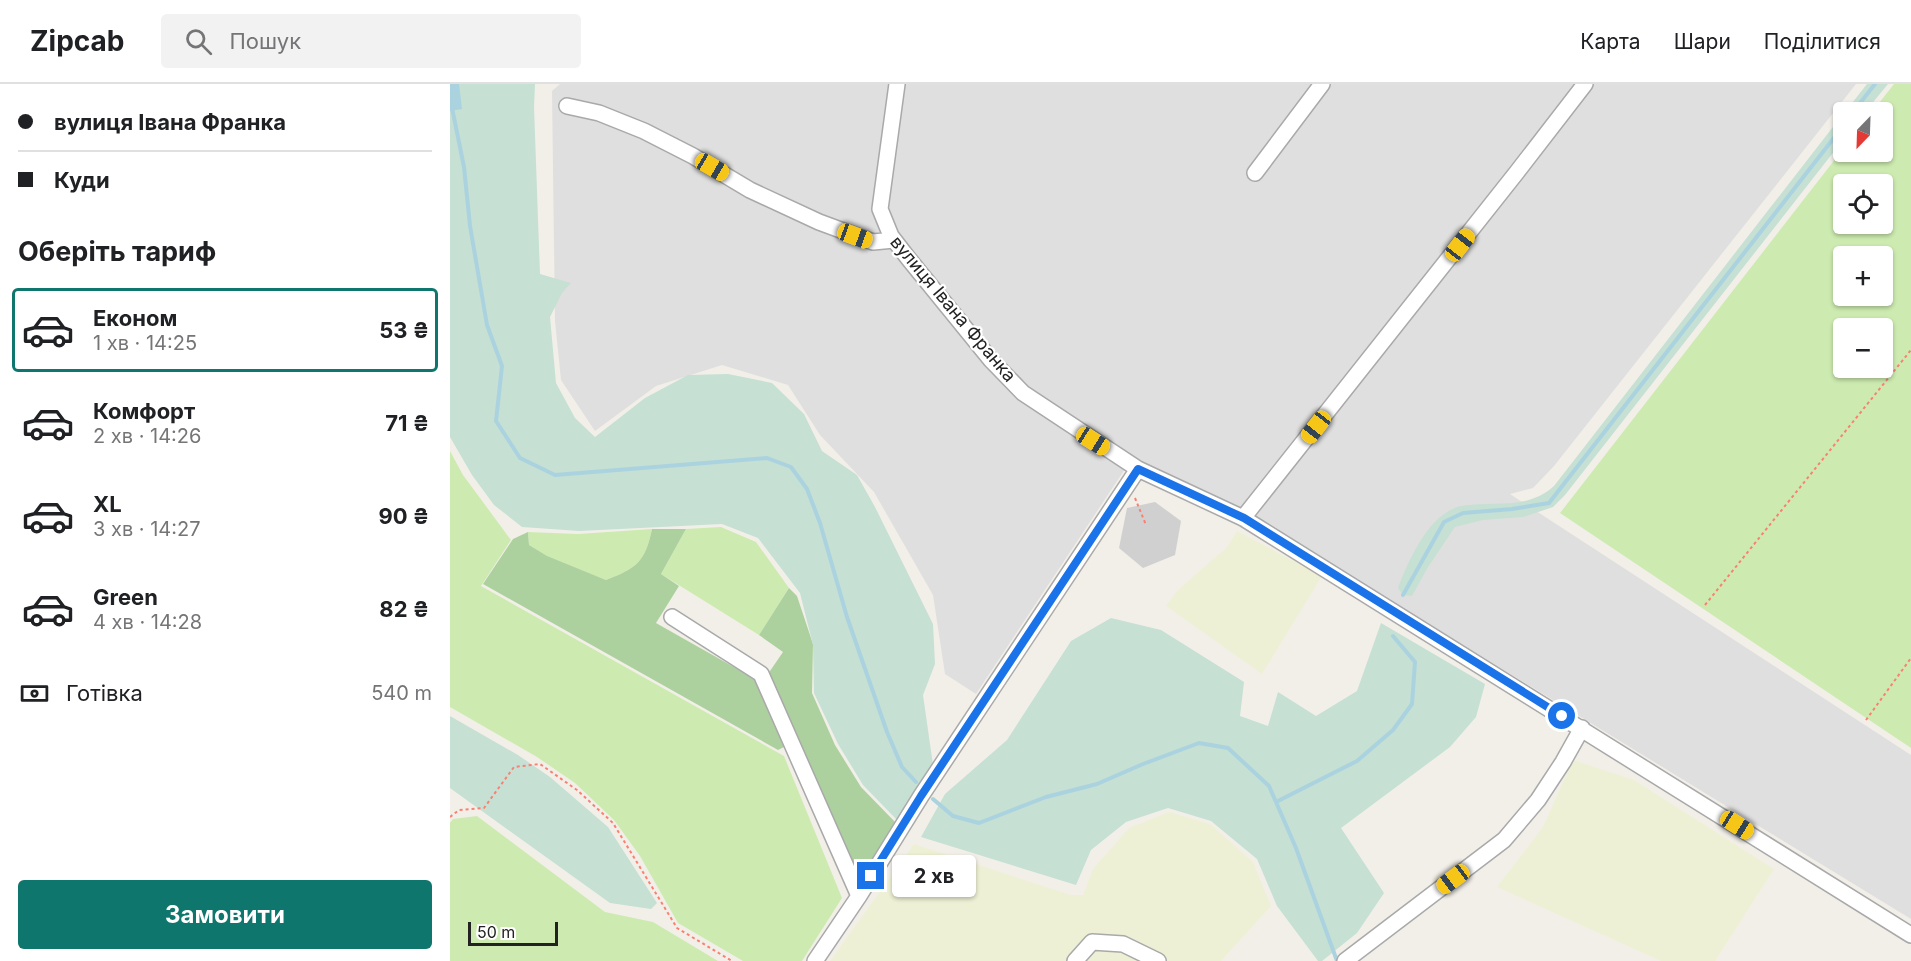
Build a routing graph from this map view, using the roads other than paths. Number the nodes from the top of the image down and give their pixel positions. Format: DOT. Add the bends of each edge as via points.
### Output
graph roads {
  1 [pos="897,84"];
  2 [pos="1322,84"];
  3 [pos="1585,84"];
  4 [pos="567,106"];
  5 [pos="1255,172"];
  6 [pos="894,240"];
  7 [pos="1138,469"];
  8 [pos="1244,518"];
  9 [pos="672,618"];
  10 [pos="1582,728"];
  11 [pos="859,896"];
  12 [pos="1911,935"];
  13 [pos="815,961"];
  14 [pos="1075,961"];
  15 [pos="1158,961"];
  16 [pos="1345,961"];
  1 -- 6 [label="street, вулиця Івана Франка" via="880,209"];
  2 -- 5 [label="street"];
  3 -- 8 [label="street"];
  4 -- 6 [label="street" via="644,131 750,190 819,222 873,242"];
  6 -- 7 [label="street, вулиця Івана Франка" via="991,360 1023,393"];
  7 -- 8 [label="street, вулиця Івана Франка"];
  7 -- 11 [label="street"];
  8 -- 10 [label="street, вулиця Івана Франка"];
  9 -- 11 [label="street" via="761,674"];
  10 -- 12 [label="street, вулиця Івана Франка"];
  10 -- 16 [label="street" via="1538,800 1504,840"];
  11 -- 13 [label="street"];
  14 -- 15 [label="street" via="1092,942 1123,944"];
}
